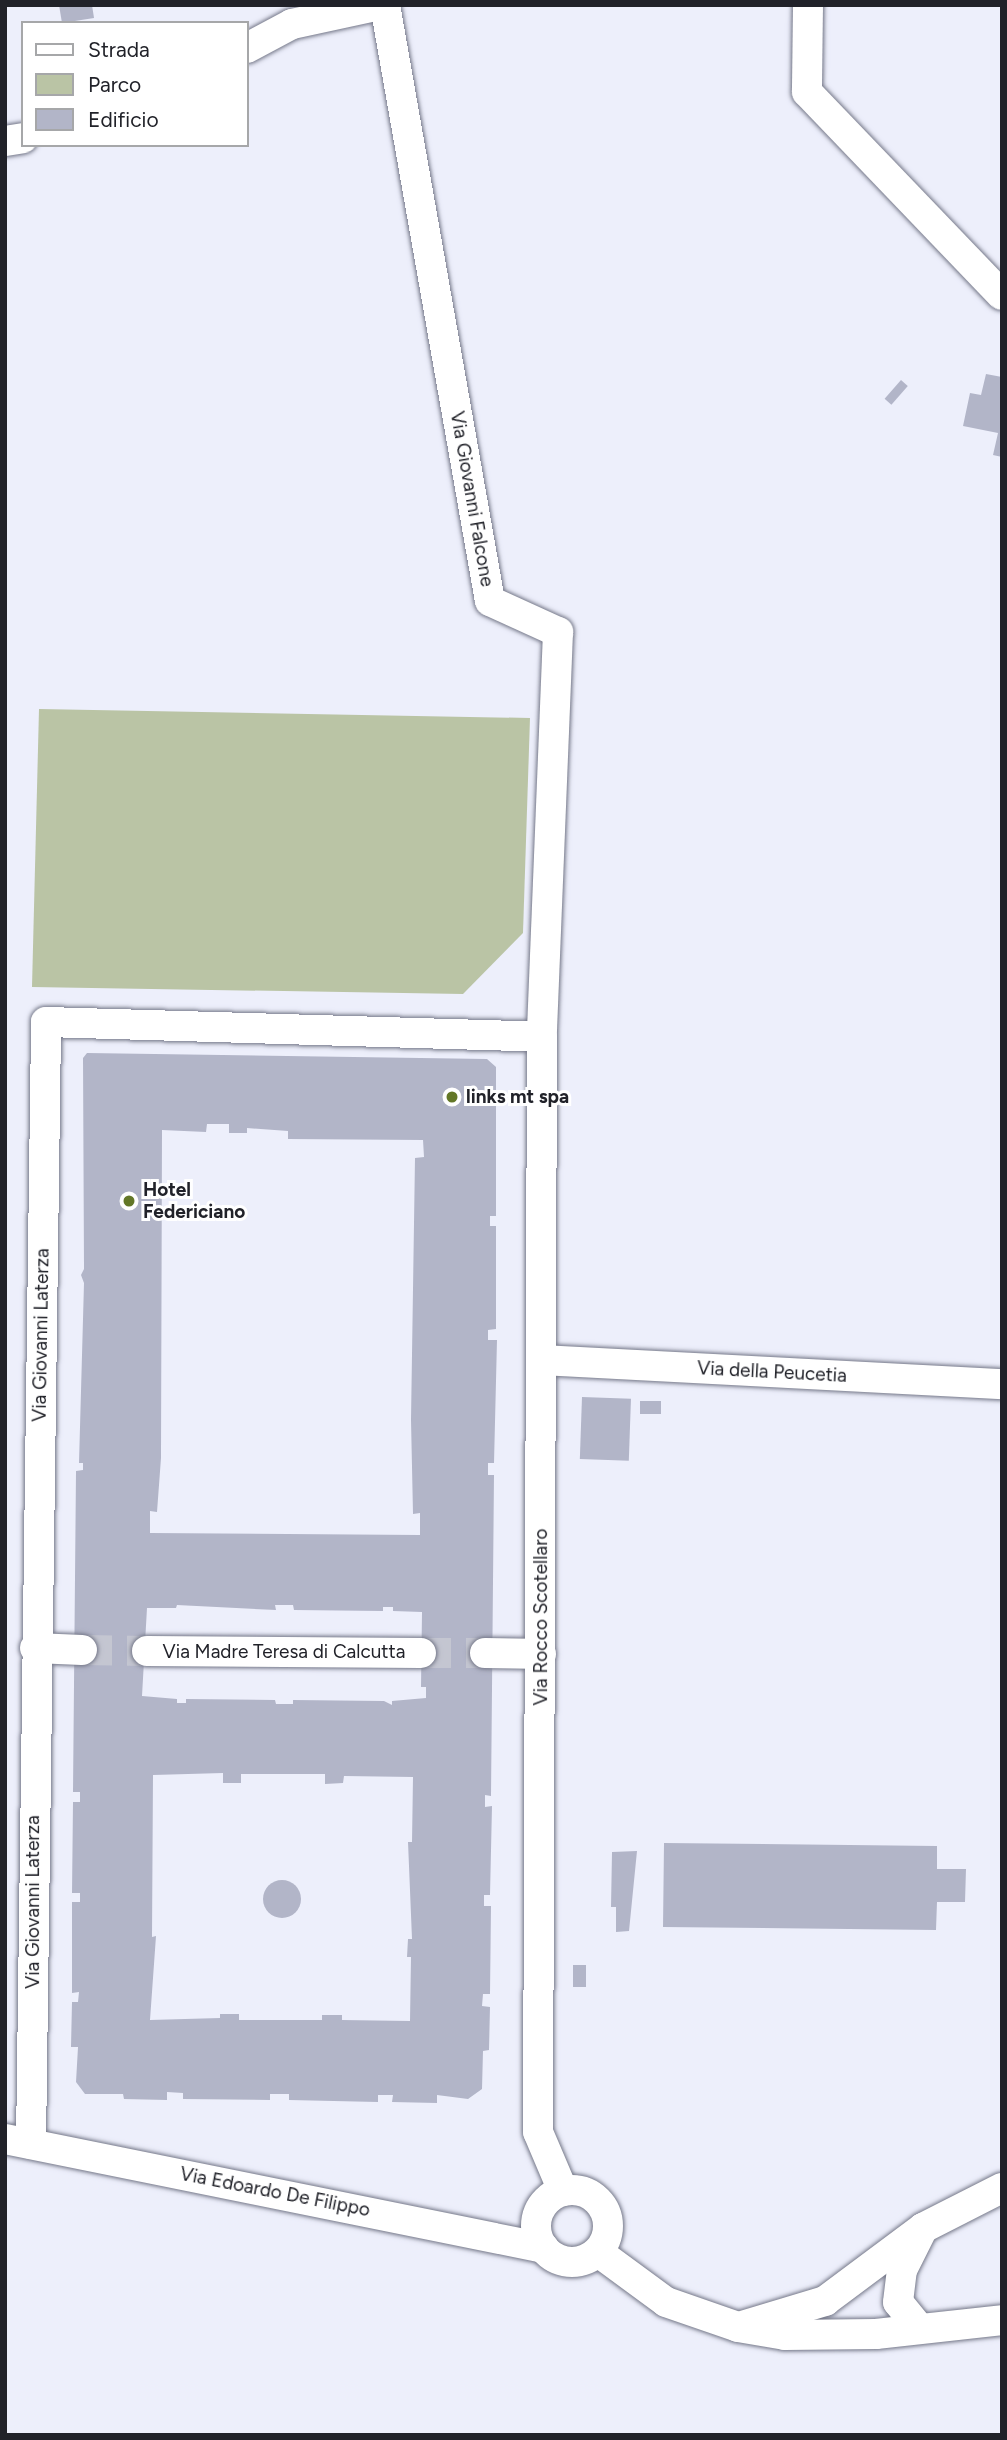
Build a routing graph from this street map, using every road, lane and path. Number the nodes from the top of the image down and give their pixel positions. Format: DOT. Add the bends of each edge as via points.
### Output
graph roads {
  1 [pos="383,5"];
  2 [pos="807,5"];
  3 [pos="248,47"];
  4 [pos="1002,295"];
  5 [pos="542,1037"];
  6 [pos="542,1360"];
  7 [pos="1002,1384"];
  8 [pos="35,1648"];
  9 [pos="82,1650"];
  10 [pos="146,1651"];
  11 [pos="421,1653"];
  12 [pos="485,1654"];
  13 [pos="541,1654"];
  14 [pos="18,2141"];
  15 [pos="1002,2188"];
  16 [pos="563,2191"];
  17 [pos="923,2228"];
  18 [pos="544,2248"];
  19 [pos="598,2252"];
  20 [pos="1001,2319"];
  21 [pos="738,2327"];
  22 [pos="919,2328"];
  1 -- 3 [label="street" via="292,24"];
  1 -- 5 [label="street, Via Giovanni Falcone" via="490,601 558,632"];
  2 -- 4 [label="street" via="807,92"];
  5 -- 6 [label="street, Via Rocco Scotellaro"];
  5 -- 8 [label="street, Via Giovanni Laterza" via="46,1022"];
  6 -- 7 [label="street, Via della Peucetia"];
  6 -- 13 [label="street, Via Rocco Scotellaro"];
  8 -- 9 [label="street"];
  8 -- 14 [label="street, Via Giovanni Laterza"];
  10 -- 11 [label="street, Via Madre Teresa di Calcutta"];
  12 -- 13 [label="street"];
  13 -- 16 [label="street, Via Rocco Scotellaro" via="538,2132"];
  14 -- 18 [label="street, Via Edoardo De Filippo"];
  15 -- 17 [label="street"];
  16 -- 18 [label="street" via="552,2196 538,2215 538,2238"];
  16 -- 19 [label="street" via="586,2193 604,2208 609,2231"];
  17 -- 21 [label="street" via="825,2301"];
  17 -- 22 [label="street" via="902,2270 898,2302"];
  18 -- 19 [label="street, Via Edoardo De Filippo" via="564,2262"];
  19 -- 21 [label="street" via="666,2302"];
  20 -- 22 [label="street"];
  21 -- 22 [label="street" via="785,2335 876,2334"];
}
